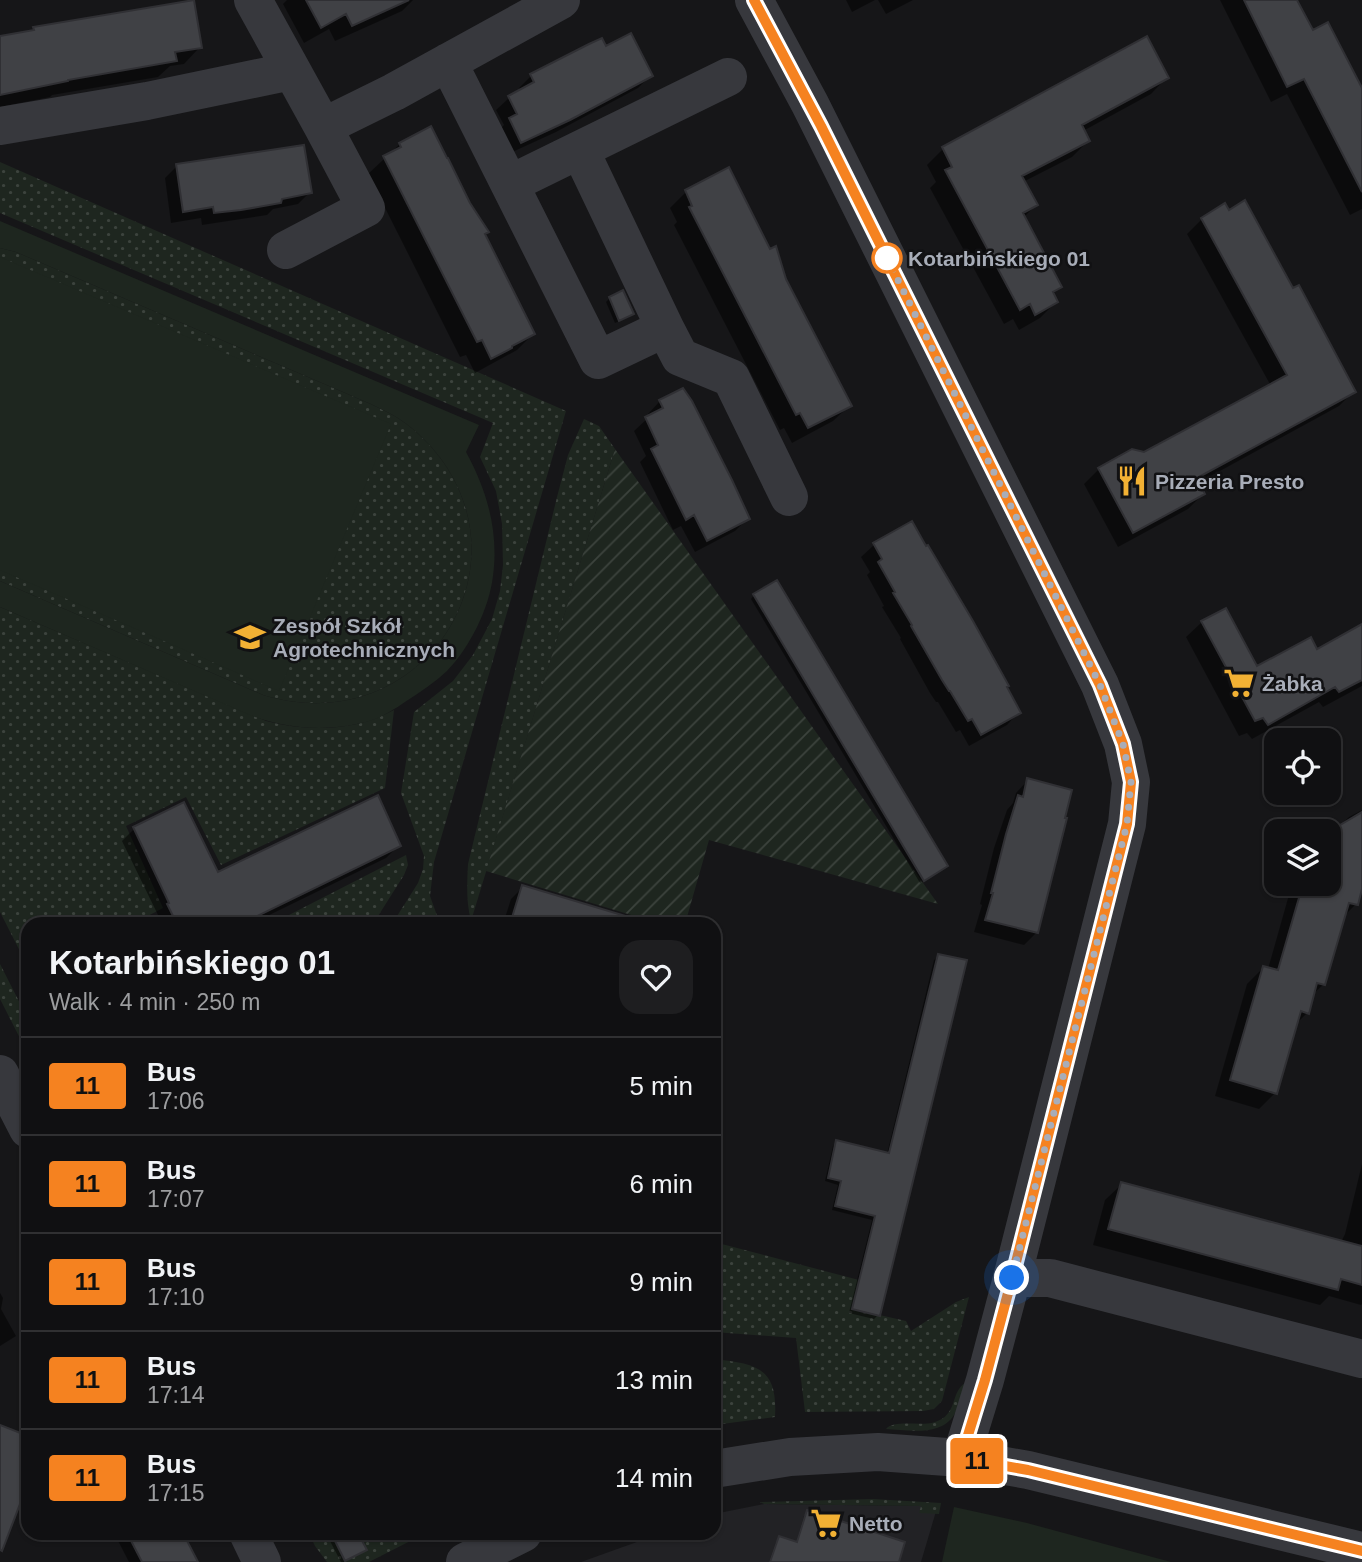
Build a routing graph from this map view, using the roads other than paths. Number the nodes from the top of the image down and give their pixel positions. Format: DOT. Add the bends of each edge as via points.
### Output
graph roads {
  1 [pos="253,0"];
  2 [pos="561,0"];
  3 [pos="754,0"];
  4 [pos="448,62"];
  5 [pos="292,71"];
  6 [pos="728,77"];
  7 [pos="0,126"];
  8 [pos="323,127"];
  9 [pos="580,150"];
  10 [pos="510,184"];
  11 [pos="286,250"];
  12 [pos="665,328"];
  13 [pos="789,497"];
  14 [pos="0,1074"];
  15 [pos="21,1115"];
  16 [pos="1012,1278"];
  17 [pos="1362,1359"];
  18 [pos="961,1458"];
  19 [pos="721,1468"];
  20 [pos="224,1540"];
  21 [pos="251,1540"];
  22 [pos="509,1540"];
  23 [pos="1362,1551"];
  24 [pos="233,1562"];
  25 [pos="262,1562"];
  26 [pos="466,1562"];
  1 -- 5 [label="street"];
  2 -- 4 [label="street"];
  3 -- 16 [label="street" via="1100,685 1123,744 1131,782 1127,824"];
  4 -- 8 [label="street"];
  4 -- 10 [label="street"];
  5 -- 7 [label="street"];
  5 -- 8 [label="street"];
  6 -- 9 [label="street"];
  8 -- 11 [label="street" via="366,208"];
  9 -- 10 [label="street"];
  9 -- 12 [label="street"];
  10 -- 12 [label="street" via="598,360"];
  12 -- 13 [label="street" via="680,357 731,378"];
  14 -- 15 [label="street"];
  16 -- 17 [label="street" via="1050,1278"];
  16 -- 18 [label="street"];
  18 -- 19 [label="street" via="878,1452 790,1457"];
  18 -- 23 [label="street"];
  20 -- 24 [label="street"];
  21 -- 25 [label="street"];
  22 -- 26 [label="street"];
}
